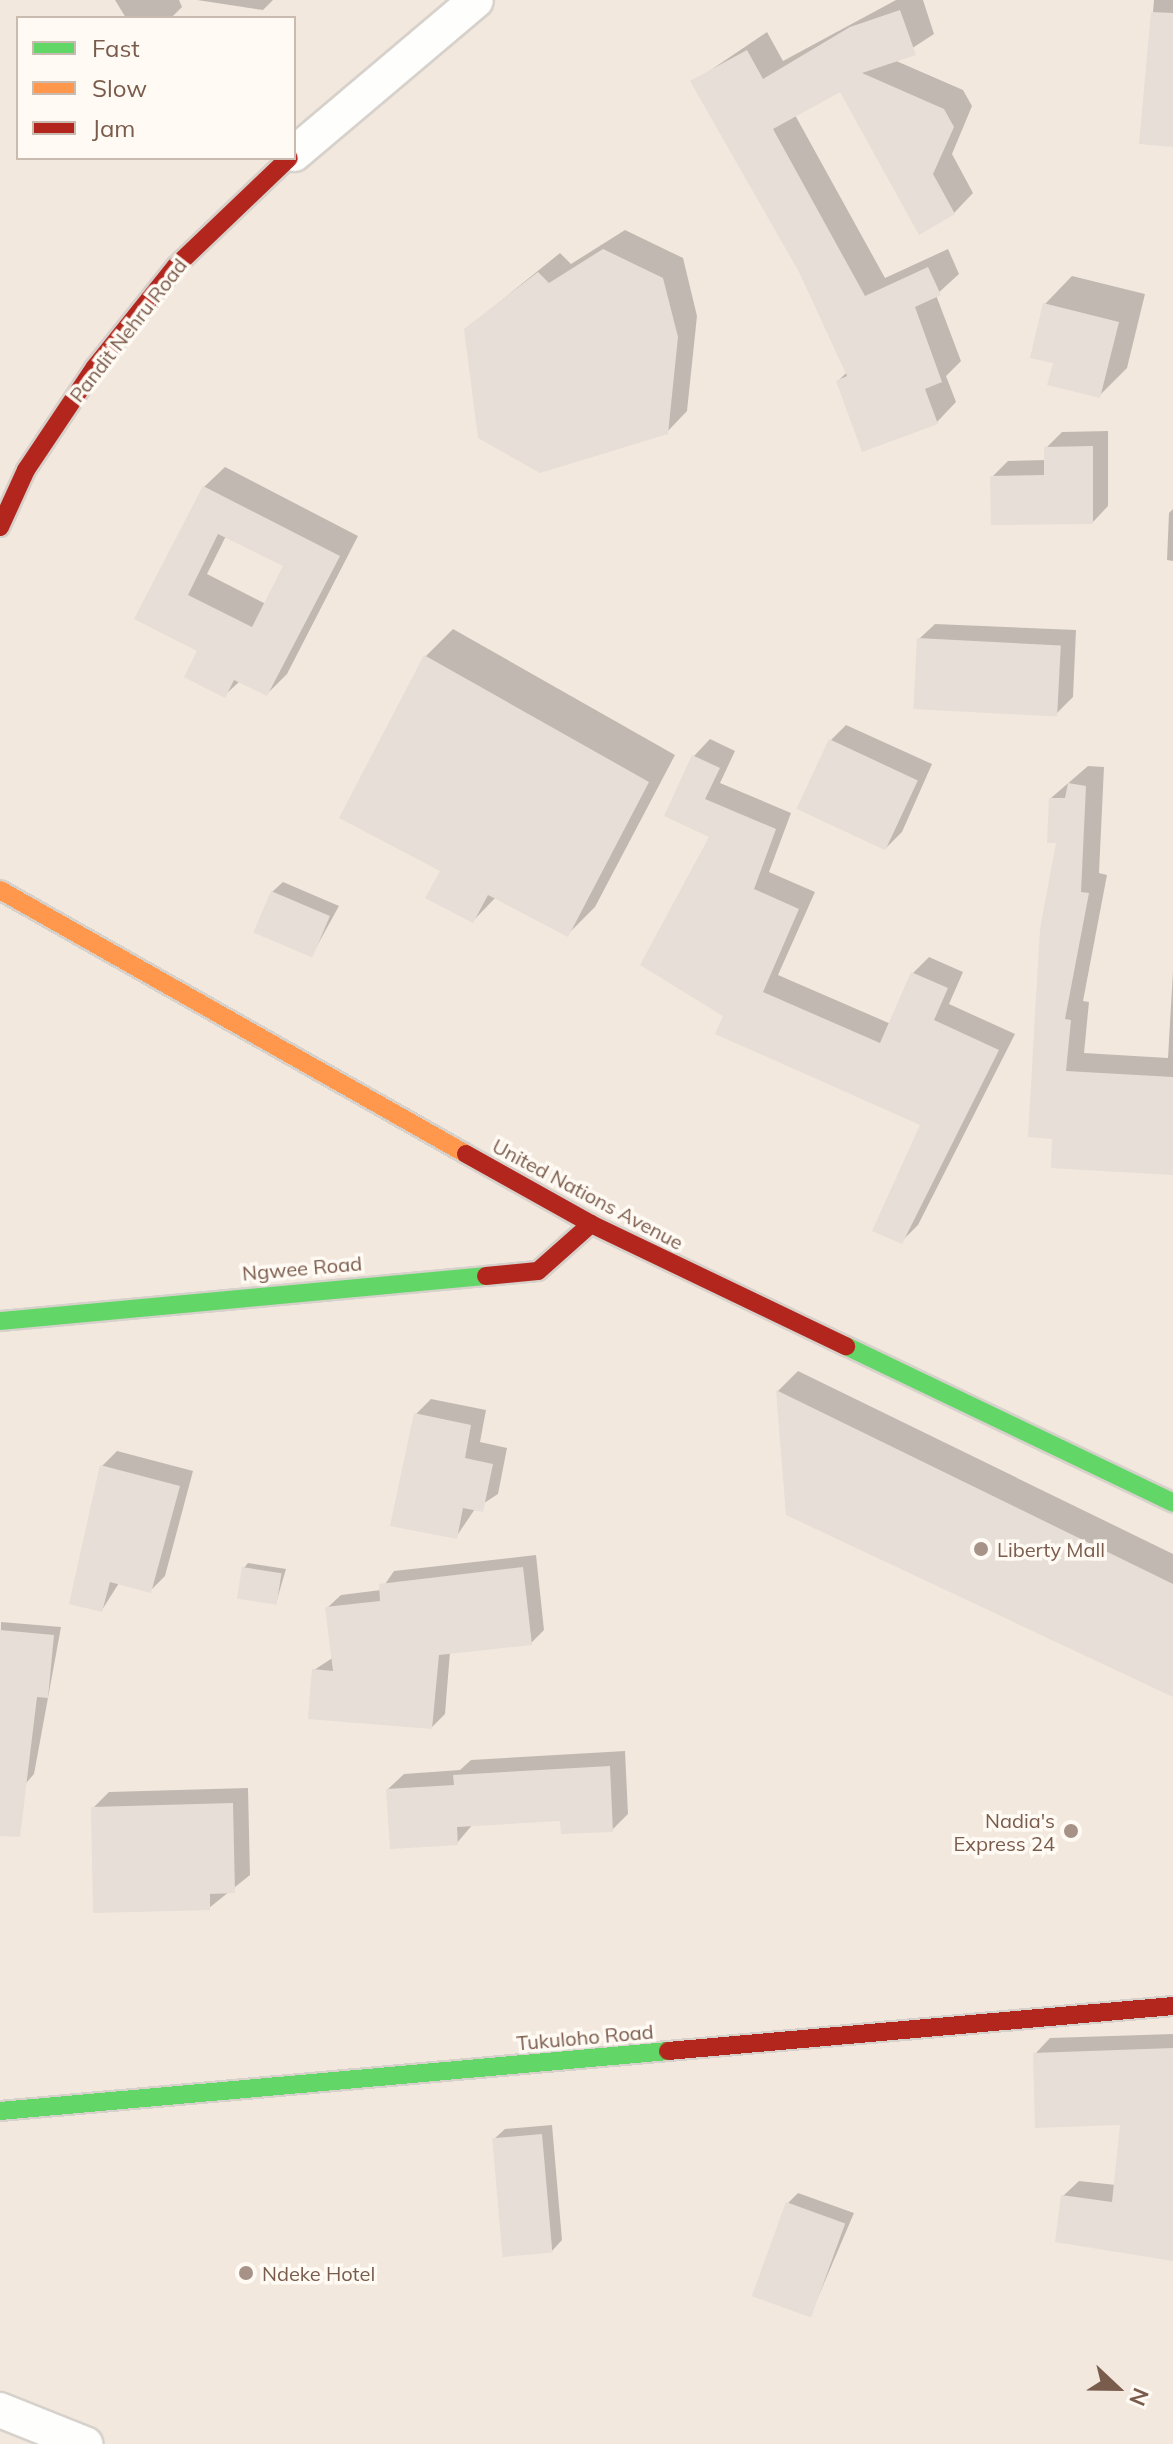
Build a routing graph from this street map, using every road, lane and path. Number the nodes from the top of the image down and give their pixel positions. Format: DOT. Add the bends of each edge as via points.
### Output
graph roads {
  1 [pos="476,0"];
  2 [pos="296,152"];
  3 [pos="287,160"];
  4 [pos="0,527"];
  5 [pos="0,890"];
  6 [pos="591,1224"];
  7 [pos="0,1321"];
  8 [pos="1173,1503"];
  9 [pos="1173,2006"];
  10 [pos="0,2111"];
  11 [pos="0,2410"];
  12 [pos="85,2444"];
  1 -- 2 [label="street"];
  3 -- 4 [label="street, Pandit Nehru Road" via="176,266 95,367 26,470"];
  5 -- 6 [label="street, United Nations Avenue"];
  6 -- 7 [label="street, Ngwee Road" via="538,1271"];
  6 -- 8 [label="street, United Nations Avenue"];
  9 -- 10 [label="street, Tukuloho Road"];
  11 -- 12 [label="street"];
}
